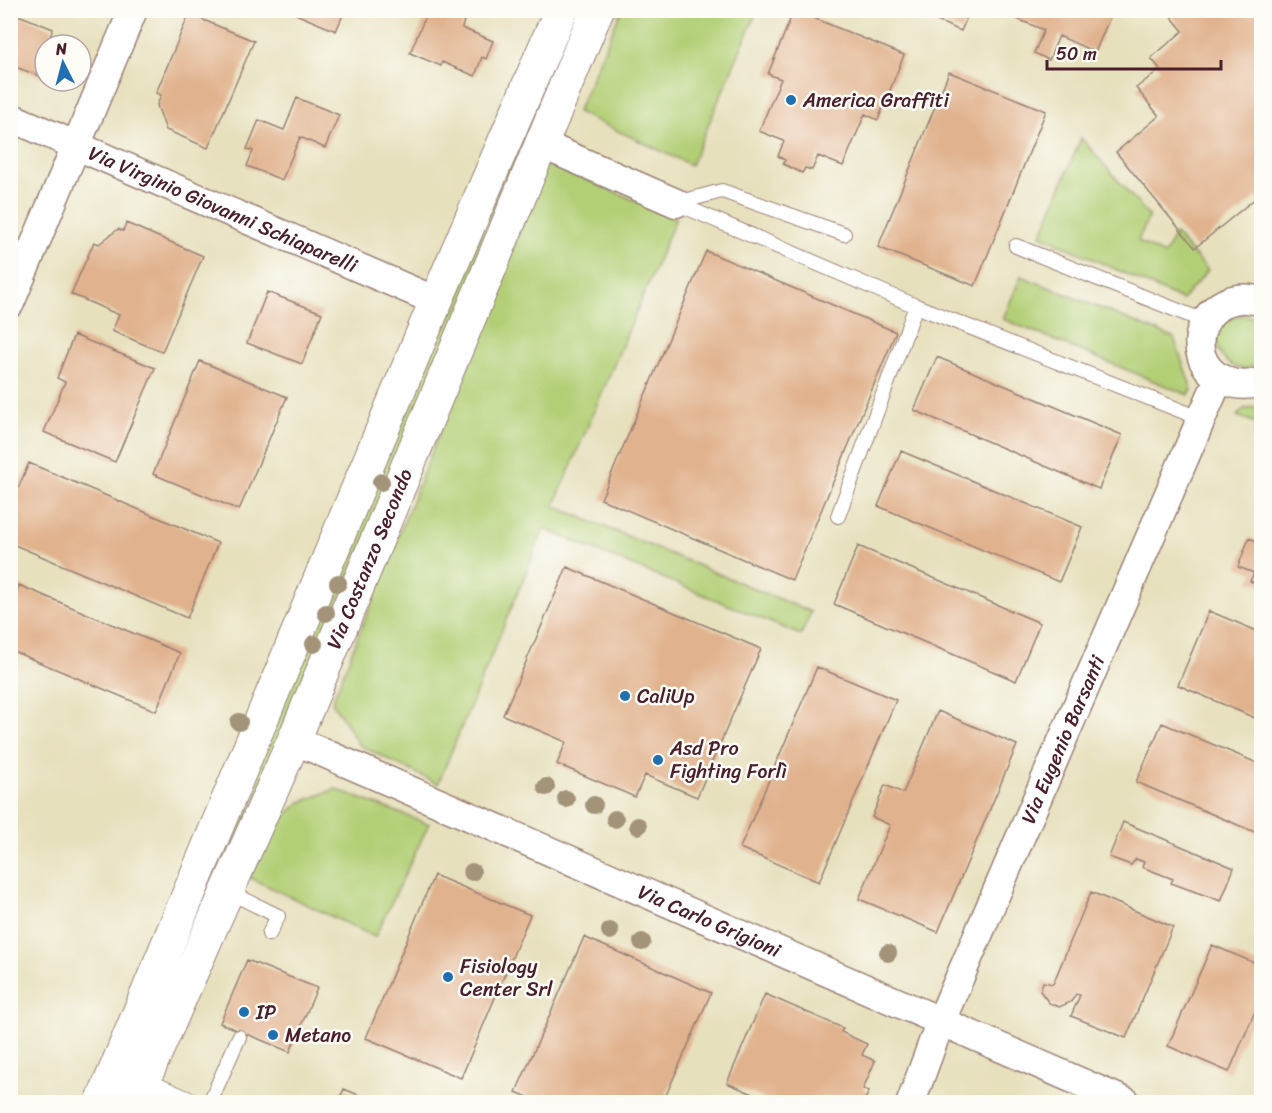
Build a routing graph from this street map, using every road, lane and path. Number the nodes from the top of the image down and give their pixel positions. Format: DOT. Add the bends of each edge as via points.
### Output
graph roads {
  1 [pos="133,10"];
  2 [pos="561,10"];
  3 [pos="597,10"];
  4 [pos="10,117"];
  5 [pos="541,144"];
  6 [pos="76,145"];
  7 [pos="676,203"];
  8 [pos="844,234"];
  9 [pos="1016,246"];
  10 [pos="436,301"];
  11 [pos="1262,302"];
  12 [pos="10,303"];
  13 [pos="916,306"];
  14 [pos="1204,321"];
  15 [pos="1219,378"];
  16 [pos="1262,381"];
  17 [pos="1202,419"];
  18 [pos="838,516"];
  19 [pos="294,740"];
  20 [pos="227,891"];
  21 [pos="268,934"];
  22 [pos="940,1023"];
  23 [pos="239,1037"];
  24 [pos="139,1091"];
  25 [pos="102,1102"];
  26 [pos="196,1102"];
  27 [pos="210,1102"];
  28 [pos="911,1102"];
  29 [pos="1126,1102"];
  1 -- 6 [label="street"];
  2 -- 10 [label="street, Via Costanzo Secondo"];
  3 -- 5 [label="street, Via Costanzo Secondo"];
  4 -- 6 [label="street, Via Virginio Giovanni Schiaparelli"];
  5 -- 7 [label="street"];
  5 -- 19 [label="street, Via Costanzo Secondo"];
  6 -- 10 [label="street, Via Virginio Giovanni Schiaparelli"];
  6 -- 12 [label="street"];
  7 -- 8 [label="lane" via="722,192"];
  7 -- 13 [label="lane"];
  9 -- 14 [label="lane"];
  10 -- 25 [label="street, Via Costanzo Secondo"];
  11 -- 14 [label="street" via="1244,297 1229,300 1213,309"];
  13 -- 17 [label="lane"];
  13 -- 18 [label="lane"];
  14 -- 15 [label="street" via="1199,346 1204,361"];
  15 -- 16 [label="street" via="1233,384"];
  15 -- 17 [label="street, Via Eugenio Barsanti"];
  17 -- 22 [label="street, Via Eugenio Barsanti"];
  19 -- 20 [label="street, Via Costanzo Secondo"];
  19 -- 22 [label="street, Via Carlo Grigioni"];
  20 -- 21 [label="lane" via="278,916"];
  20 -- 24 [label="street, Via Costanzo Secondo"];
  22 -- 28 [label="street, Via Eugenio Barsanti"];
  22 -- 29 [label="street, Via Carlo Grigioni"];
  23 -- 27 [label="lane"];
  24 -- 26 [label="lane"];
}
